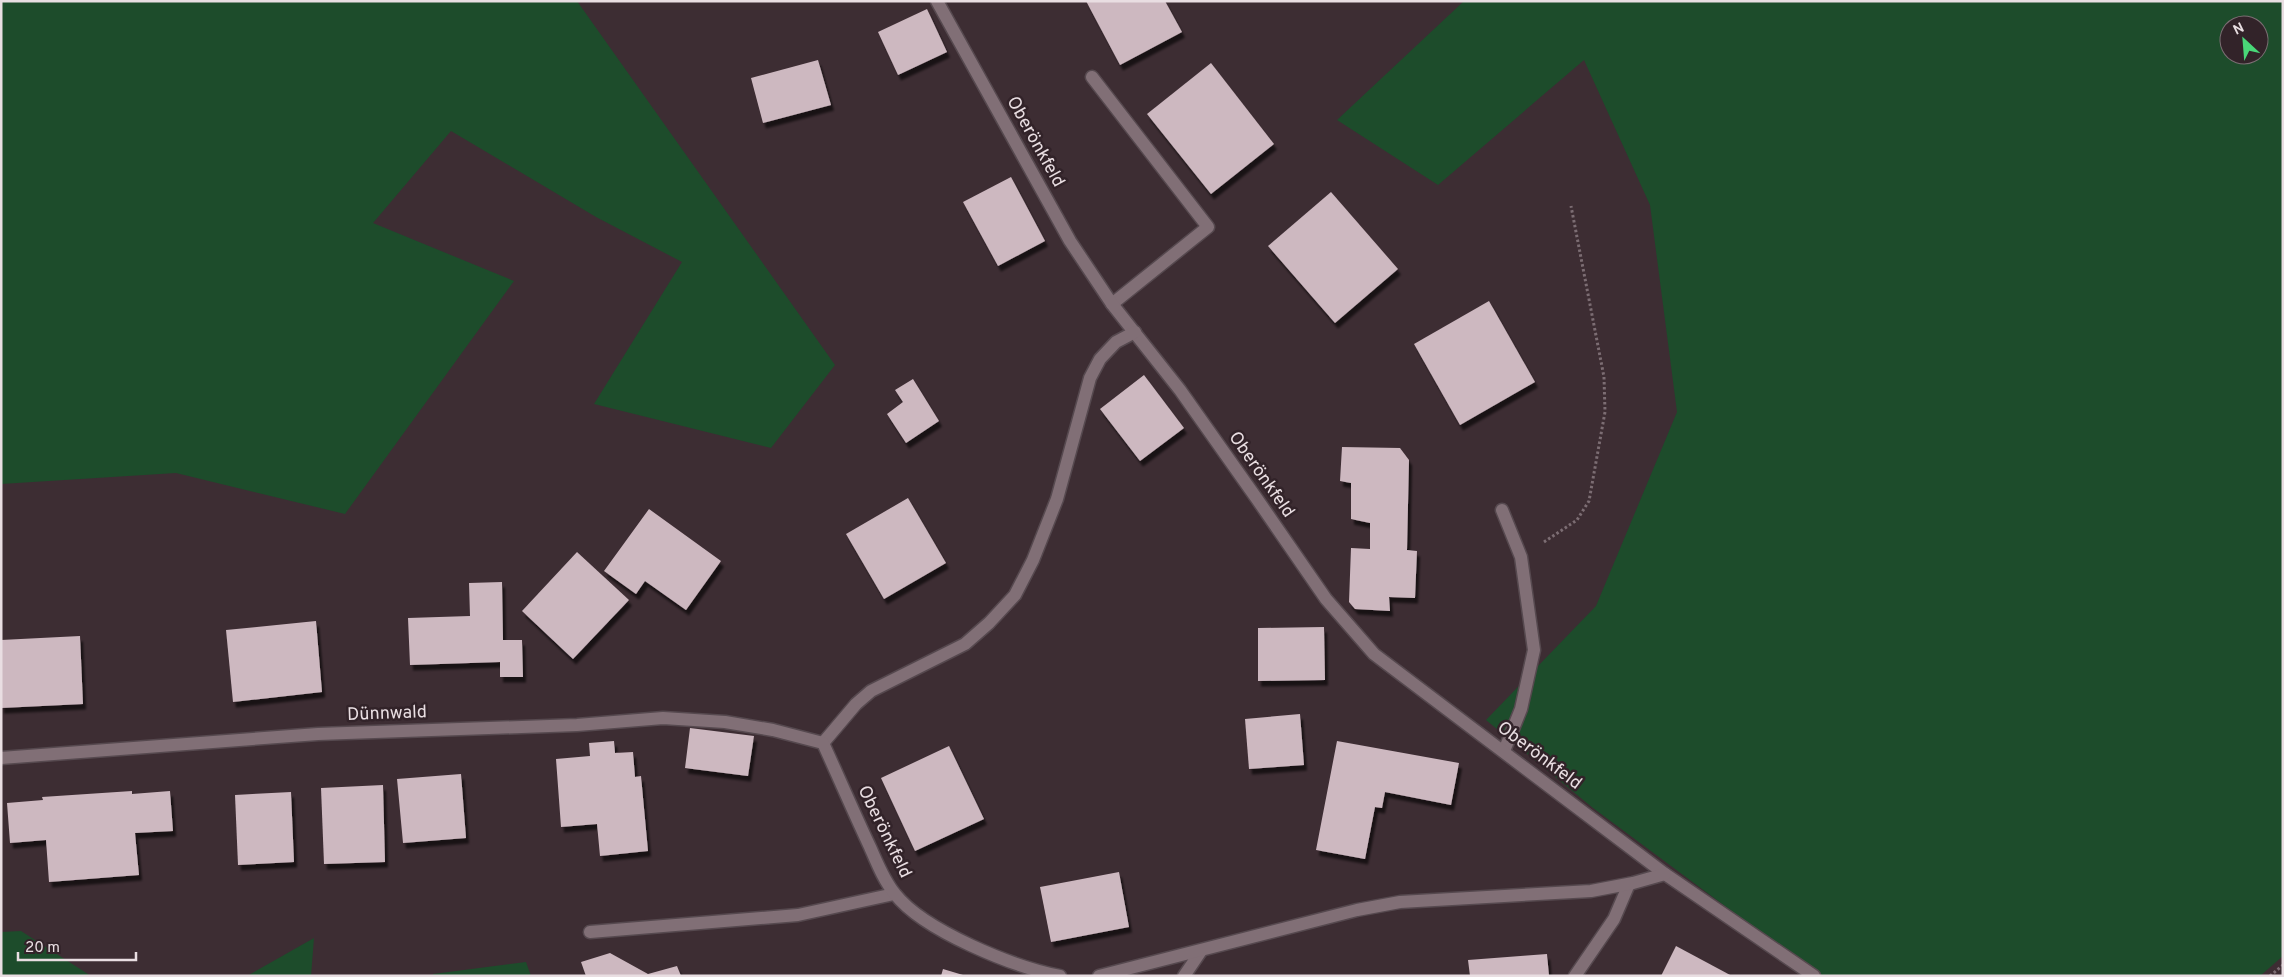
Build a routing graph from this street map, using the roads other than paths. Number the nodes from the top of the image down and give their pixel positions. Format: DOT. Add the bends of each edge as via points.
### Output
graph roads {
  1 [pos="937,1"];
  2 [pos="1092,77"];
  3 [pos="1112,304"];
  4 [pos="1135,332"];
  5 [pos="1502,510"];
  6 [pos="823,743"];
  7 [pos="1504,751"];
  8 [pos="1,758"];
  9 [pos="1665,874"];
  10 [pos="1629,884"];
  11 [pos="894,894"];
  12 [pos="590,932"];
  13 [pos="1201,951"];
  14 [pos="1060,976"];
  15 [pos="1099,976"];
  16 [pos="1184,976"];
  17 [pos="1575,976"];
  18 [pos="1814,976"];
  1 -- 3 [label="street, Oberönkfeld" via="1070,241"];
  2 -- 3 [label="street" via="1208,227"];
  3 -- 4 [label="street, Oberönkfeld"];
  4 -- 6 [label="street" via="1116,342 1100,359 1090,378 1057,499 1034,560 1015,595 966,644 872,691 856,704"];
  4 -- 7 [label="street, Oberönkfeld" via="1252,491 1299,562 1349,626 1374,654"];
  5 -- 7 [label="street" via="1521,557 1534,650 1521,709"];
  6 -- 8 [label="street, Dünnwald" via="725,722 663,718 577,725 318,734"];
  6 -- 11 [label="street, Oberönkfeld"];
  7 -- 9 [label="street, Oberönkfeld"];
  9 -- 10 [label="street"];
  9 -- 18 [label="street, Oberönkfeld"];
  10 -- 13 [label="street" via="1591,890 1400,902 1357,910"];
  10 -- 17 [label="street" via="1614,919"];
  11 -- 12 [label="street" via="798,915"];
  11 -- 14 [label="street, Oberönkfeld" via="912,912 964,941 1039,972"];
  13 -- 15 [label="street"];
  13 -- 16 [label="street"];
}
